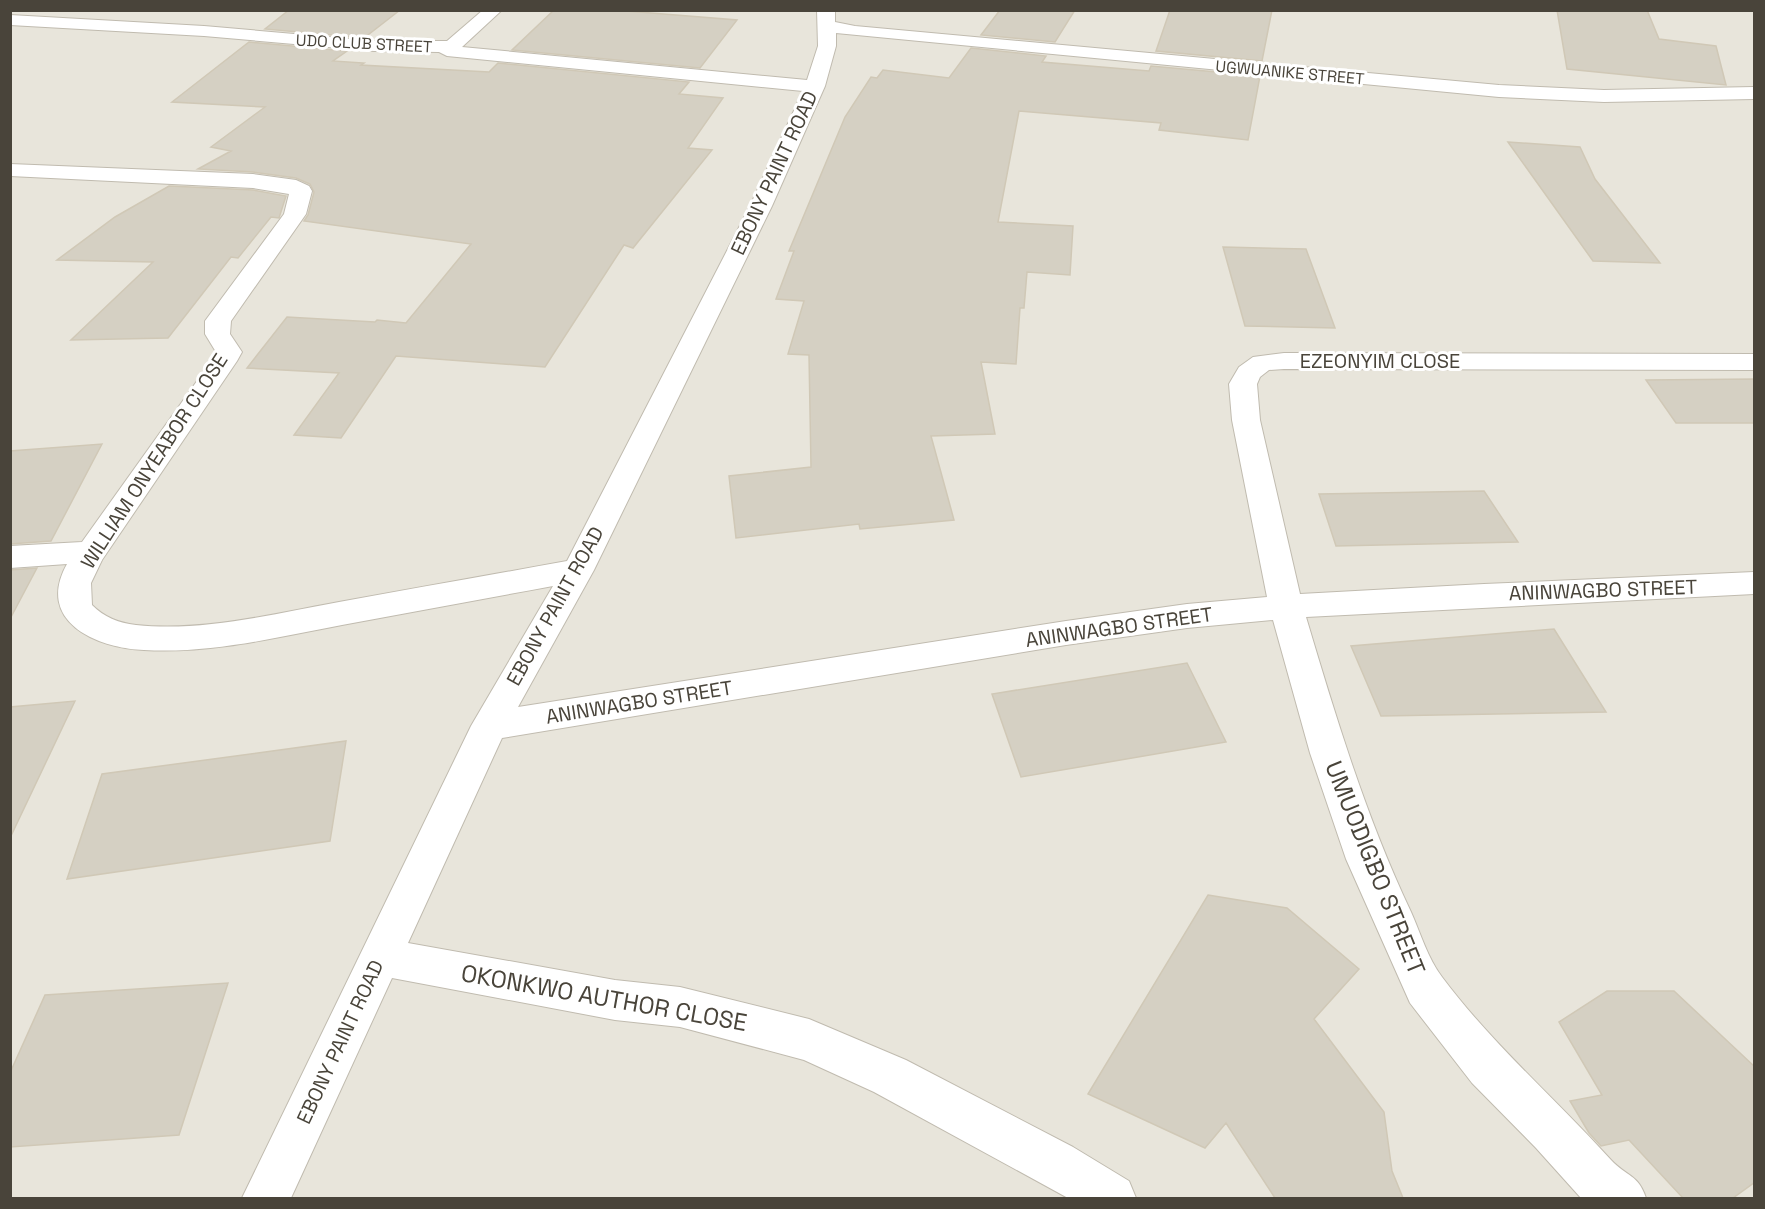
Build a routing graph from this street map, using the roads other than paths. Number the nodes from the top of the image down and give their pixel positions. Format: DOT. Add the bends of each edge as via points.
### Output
graph roads {
  1 [pos="494,10"];
  2 [pos="862,10"];
  3 [pos="221,14"];
  4 [pos="10,20"];
  5 [pos="836,22"];
  6 [pos="204,31"];
  7 [pos="451,47"];
  8 [pos="815,86"];
  9 [pos="1755,93"];
  10 [pos="10,170"];
  11 [pos="1755,362"];
  12 [pos="92,552"];
  13 [pos="10,557"];
  14 [pos="578,570"];
  15 [pos="1755,583"];
  16 [pos="1286,607"];
  17 [pos="489,726"];
  18 [pos="380,957"];
  19 [pos="266,1198"];
  20 [pos="1112,1198"];
  21 [pos="1622,1198"];
  1 -- 7 [label="street"];
  2 -- 5 [label="street, EBONY PAINT ROAD"];
  3 -- 6 [label="street"];
  4 -- 6 [label="street, UDO CLUB STREET"];
  5 -- 8 [label="street, EBONY PAINT ROAD"];
  5 -- 9 [label="street, UGWUANIKE STREET" via="1509,92 1604,96"];
  6 -- 7 [label="street, UDO CLUB STREET" via="374,46"];
  7 -- 8 [label="street, UDO CLUB STREET" via="447,51"];
  8 -- 14 [label="street, EBONY PAINT ROAD" via="761,206"];
  10 -- 12 [label="street, WILLIAM ONYEABOR CLOSE" via="253,181 288,185 302,191 295,214 218,321 216,335 229,352 224,361"];
  11 -- 16 [label="street, EZEONYIM CLOSE" via="1262,363 1248,373 1243,384 1246,420"];
  12 -- 13 [label="street"];
  12 -- 14 [label="street, WILLIAM ONYEABOR CLOSE" via="73,590 75,609 85,619 115,633 143,638 251,630"];
  14 -- 17 [label="street, EBONY PAINT ROAD"];
  15 -- 16 [label="street, ANINWAGBO STREET"];
  16 -- 17 [label="street, ANINWAGBO STREET" via="1076,631"];
  16 -- 21 [label="street, UMUODIGBO STREET" via="1328,753 1359,838 1425,989 1488,1067 1599,1182"];
  17 -- 18 [label="street, EBONY PAINT ROAD"];
  18 -- 19 [label="street, EBONY PAINT ROAD"];
  18 -- 20 [label="street, OKONKWO AUTHOR CLOSE" via="681,1007 808,1040 900,1082"];
}
